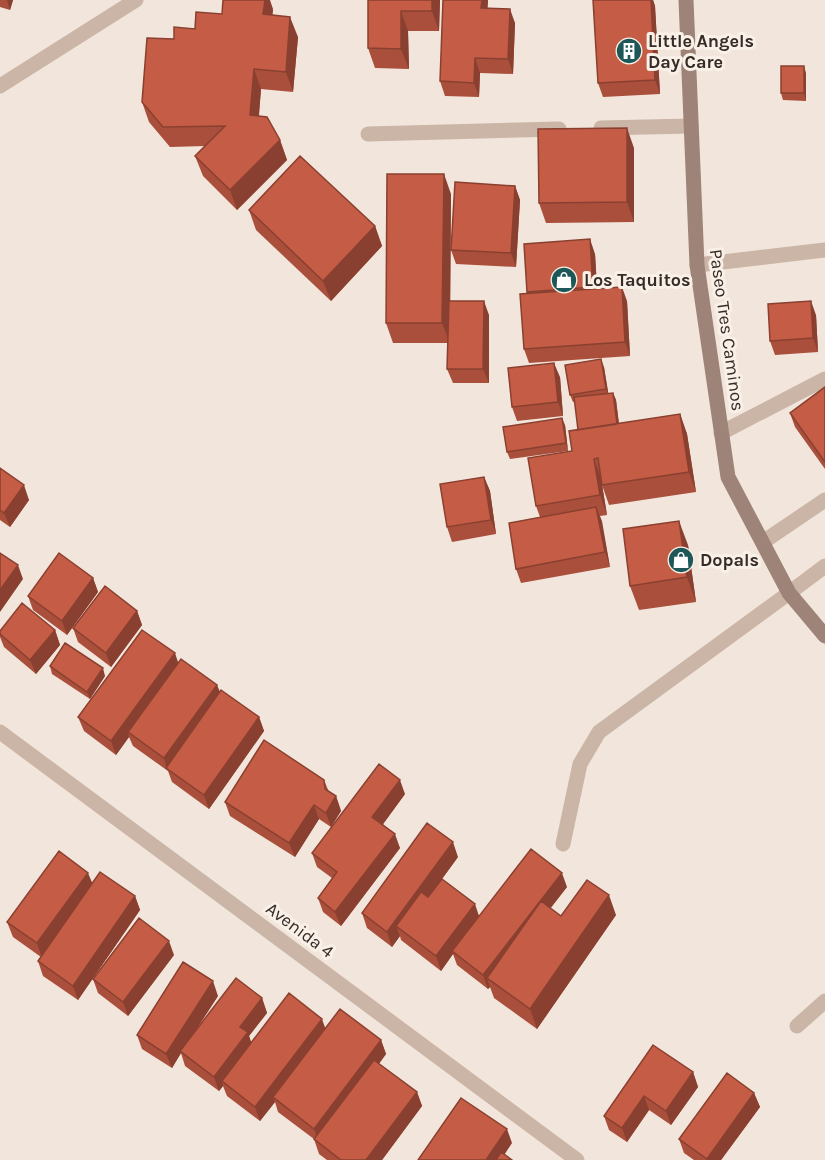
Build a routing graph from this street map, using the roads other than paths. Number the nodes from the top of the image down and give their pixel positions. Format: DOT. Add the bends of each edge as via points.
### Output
graph roads {
  1 [pos="135,0"];
  2 [pos="686,0"];
  3 [pos="0,86"];
  4 [pos="691,126"];
  5 [pos="368,134"];
  6 [pos="825,250"];
  7 [pos="697,265"];
  8 [pos="825,379"];
  9 [pos="721,433"];
  10 [pos="825,500"];
  11 [pos="763,542"];
  12 [pos="825,566"];
  13 [pos="789,593"];
  14 [pos="825,636"];
  15 [pos="0,732"];
  16 [pos="563,844"];
  17 [pos="825,1001"];
  18 [pos="797,1026"];
  19 [pos="577,1160"];
  1 -- 3 [label="street"];
  2 -- 4 [label="street, Paseo Tres Caminos"];
  4 -- 5 [label="street"];
  4 -- 7 [label="street, Paseo Tres Caminos"];
  6 -- 7 [label="street"];
  7 -- 9 [label="street, Paseo Tres Caminos"];
  8 -- 9 [label="street"];
  9 -- 11 [label="street, Paseo Tres Caminos" via="728,477"];
  10 -- 11 [label="street"];
  11 -- 13 [label="street, Paseo Tres Caminos"];
  12 -- 13 [label="street"];
  13 -- 14 [label="street, Paseo Tres Caminos"];
  13 -- 16 [label="street" via="599,732 580,764"];
  15 -- 19 [label="street, Avenida 4"];
  17 -- 18 [label="street"];
}
